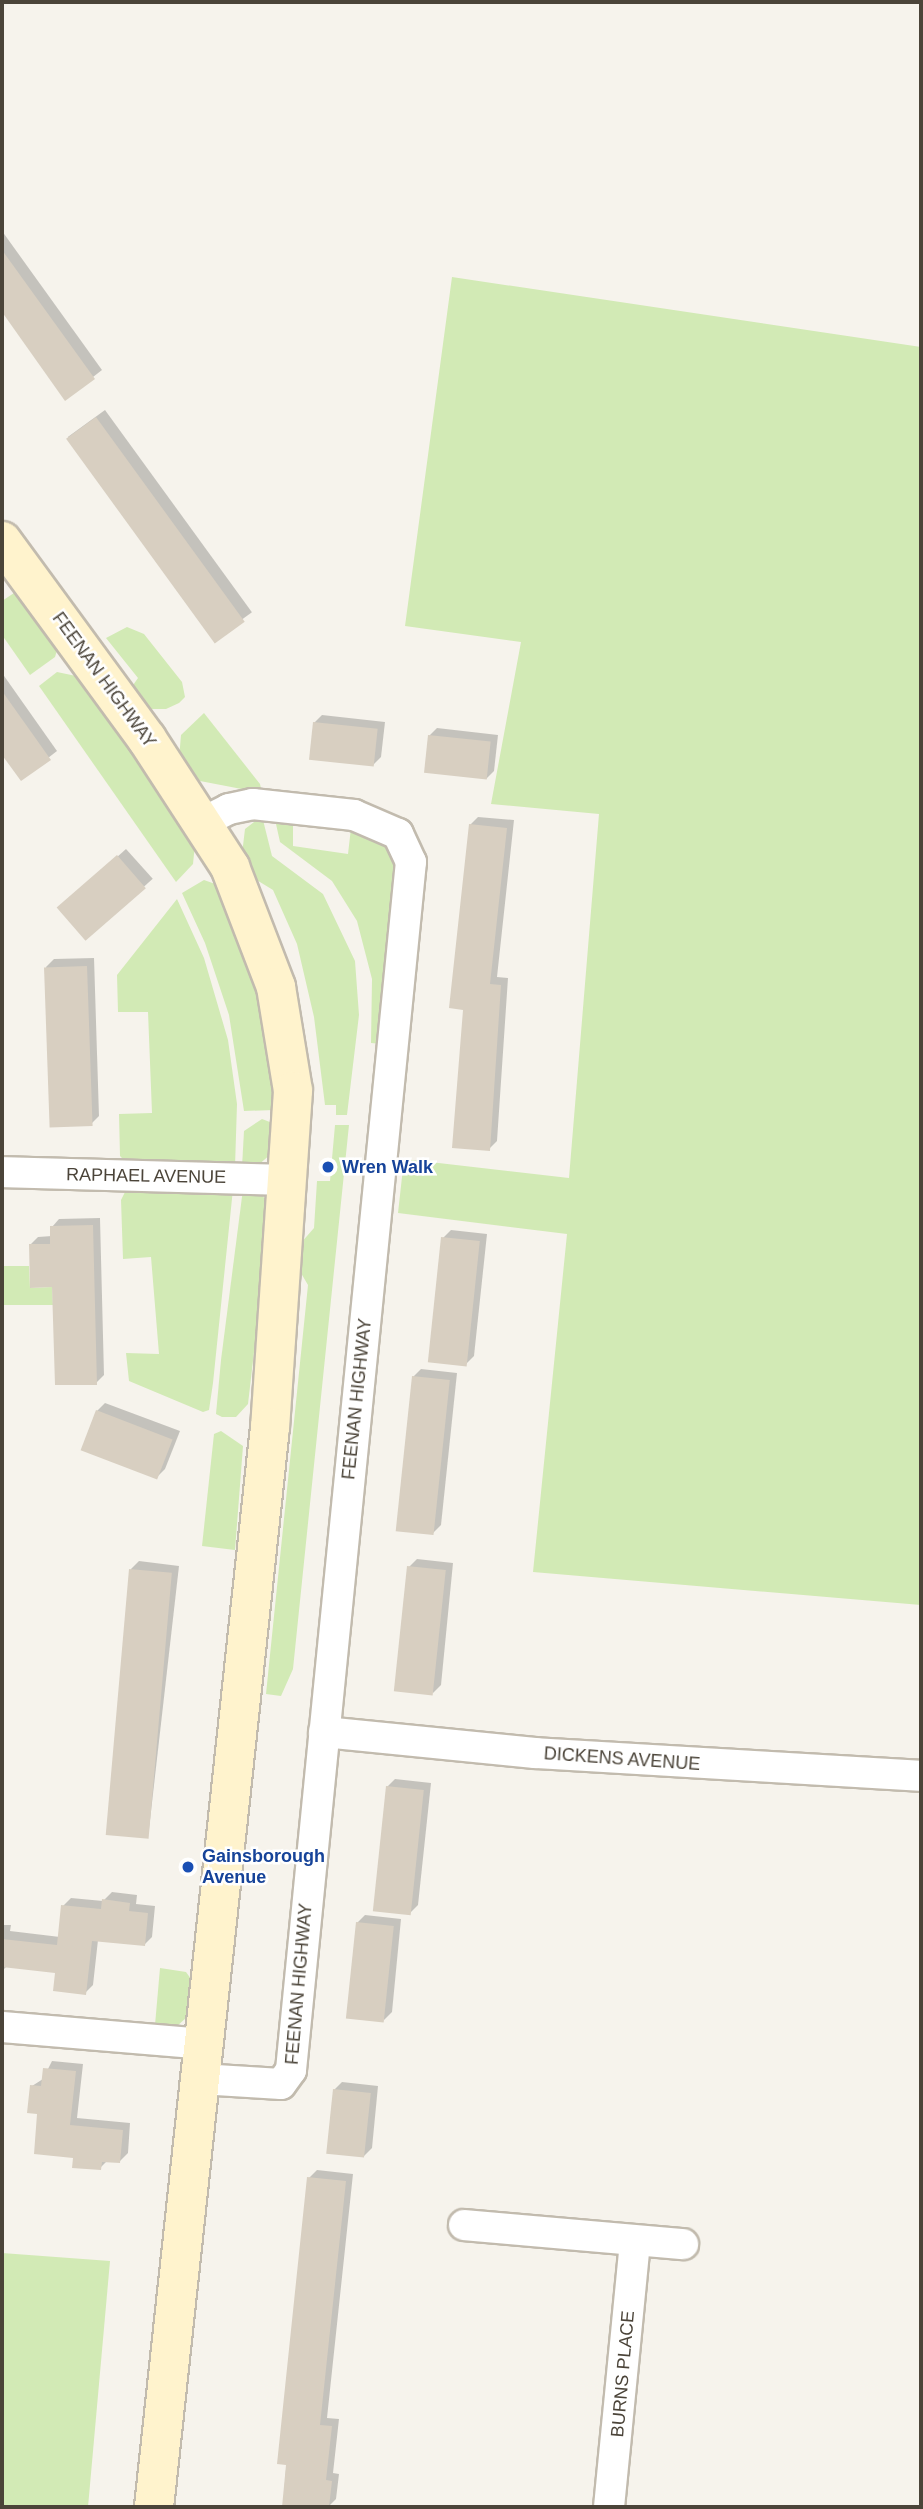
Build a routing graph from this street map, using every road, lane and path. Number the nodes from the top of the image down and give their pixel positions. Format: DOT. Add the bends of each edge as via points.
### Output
graph roads {
  1 [pos="2,541"];
  2 [pos="203,821"];
  3 [pos="2,1172"];
  4 [pos="290,1180"];
  5 [pos="324,1732"];
  6 [pos="921,1776"];
  7 [pos="2,2027"];
  8 [pos="201,2062"];
  9 [pos="464,2225"];
  10 [pos="635,2241"];
  11 [pos="683,2244"];
  12 [pos="154,2507"];
  13 [pos="609,2507"];
  1 -- 2 [label="street, FEENAN HIGHWAY"];
  2 -- 4 [label="street, FEENAN HIGHWAY" via="239,887 276,987 293,1091"];
  2 -- 5 [label="street, FEENAN HIGHWAY" via="253,804 354,815 398,834 411,862"];
  3 -- 4 [label="street, RAPHAEL AVENUE"];
  4 -- 8 [label="street, FEENAN HIGHWAY" via="252,1606"];
  5 -- 6 [label="street, DICKENS AVENUE" via="535,1753"];
  5 -- 8 [label="street, FEENAN HIGHWAY" via="290,2074 275,2085"];
  7 -- 8 [label="street"];
  8 -- 12 [label="street, FEENAN HIGHWAY"];
  9 -- 10 [label="street"];
  10 -- 11 [label="street"];
  10 -- 13 [label="street, BURNS PLACE"];
}
